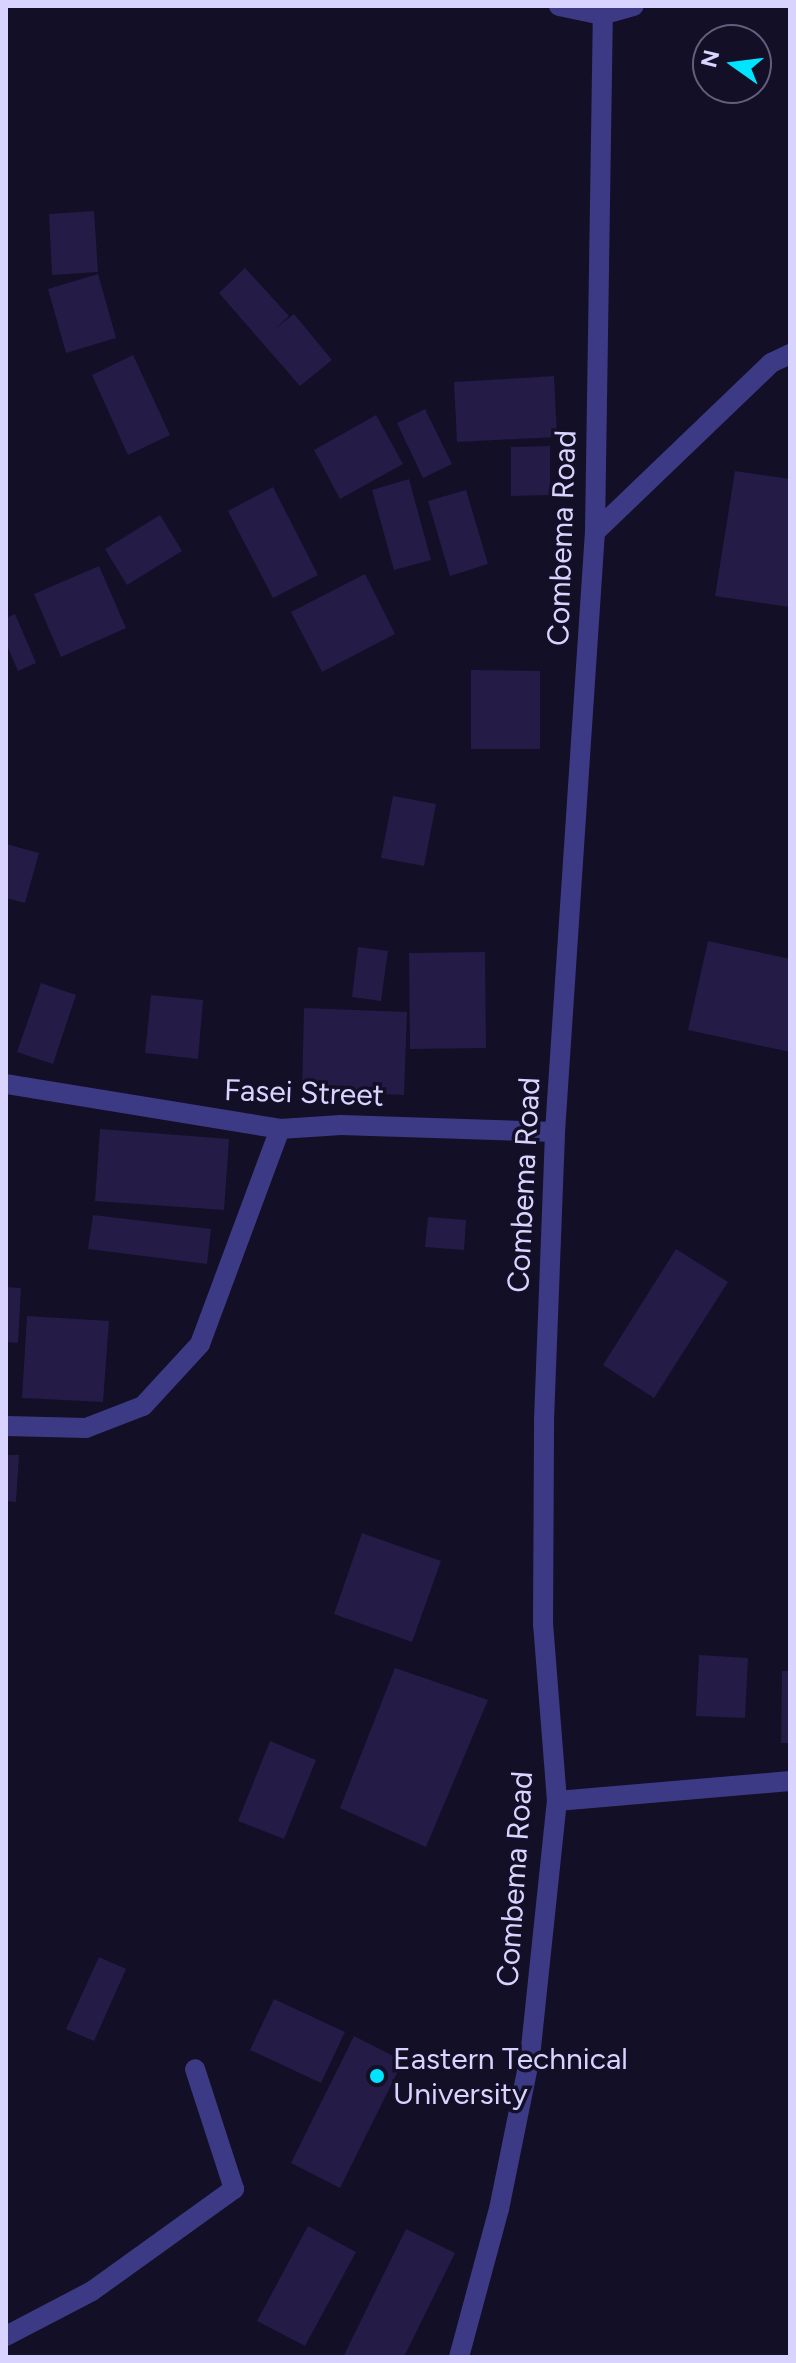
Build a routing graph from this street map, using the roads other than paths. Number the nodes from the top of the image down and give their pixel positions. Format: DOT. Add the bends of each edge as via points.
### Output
graph roads {
  1 [pos="559,6"];
  2 [pos="634,6"];
  3 [pos="602,10"];
  4 [pos="790,354"];
  5 [pos="595,532"];
  6 [pos="6,1084"];
  7 [pos="280,1129"];
  8 [pos="555,1132"];
  9 [pos="6,1426"];
  10 [pos="790,1781"];
  11 [pos="557,1801"];
  12 [pos="195,2069"];
  13 [pos="6,2336"];
  14 [pos="459,2357"];
  1 -- 3 [label="street"];
  2 -- 3 [label="street"];
  3 -- 5 [label="street, Combema Road"];
  4 -- 5 [label="street" via="771,363"];
  5 -- 8 [label="street, Combema Road"];
  6 -- 7 [label="street, Fasei Street"];
  7 -- 8 [label="street, Fasei Street" via="341,1125"];
  7 -- 9 [label="street" via="200,1344 191,1354 143,1406 86,1428"];
  8 -- 11 [label="street, Combema Road" via="543,1625"];
  10 -- 11 [label="street"];
  11 -- 14 [label="street, Combema Road" via="522,2101"];
  12 -- 13 [label="street" via="234,2189 92,2291"];
}
